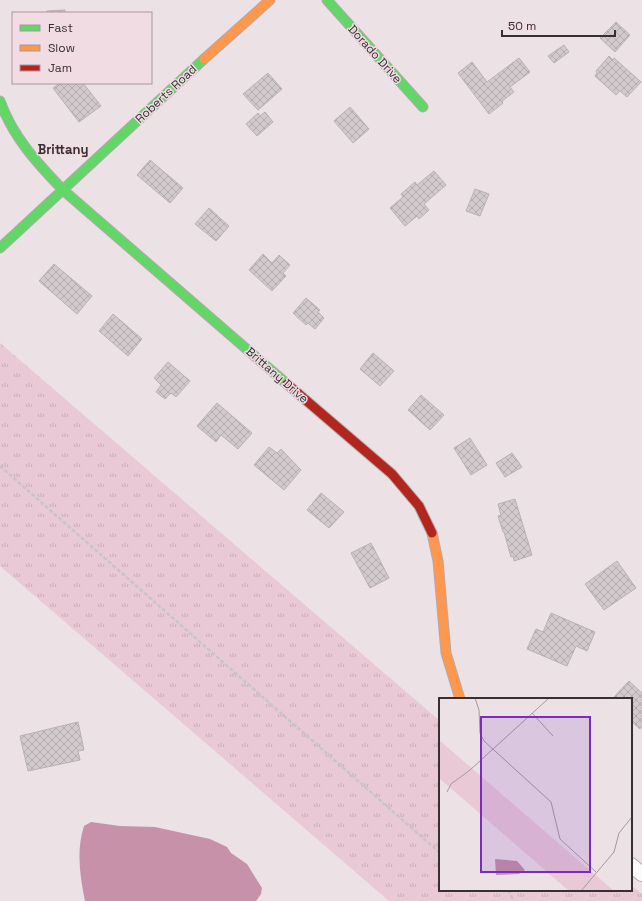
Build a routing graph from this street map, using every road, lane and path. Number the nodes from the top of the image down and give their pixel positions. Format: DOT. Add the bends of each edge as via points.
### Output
graph roads {
  1 [pos="270,0"];
  2 [pos="327,0"];
  3 [pos="0,101"];
  4 [pos="423,107"];
  5 [pos="63,190"];
  6 [pos="0,248"];
  7 [pos="0,466"];
  8 [pos="460,698"];
  9 [pos="439,852"];
  10 [pos="632,866"];
  11 [pos="642,874"];
  12 [pos="509,891"];
  13 [pos="514,901"];
  1 -- 5 [label="street, Roberts Road"];
  2 -- 4 [label="street, Dorado Drive"];
  3 -- 5 [label="street, Brittany Drive" via="4,114 19,140 39,166"];
  5 -- 6 [label="street, Roberts Road"];
  5 -- 8 [label="street, Brittany Drive" via="392,474 412,496 426,517 432,537 437,561 444,639 451,675"];
  7 -- 9 [label="path"];
  10 -- 11 [label="street"];
  12 -- 13 [label="path"];
}
